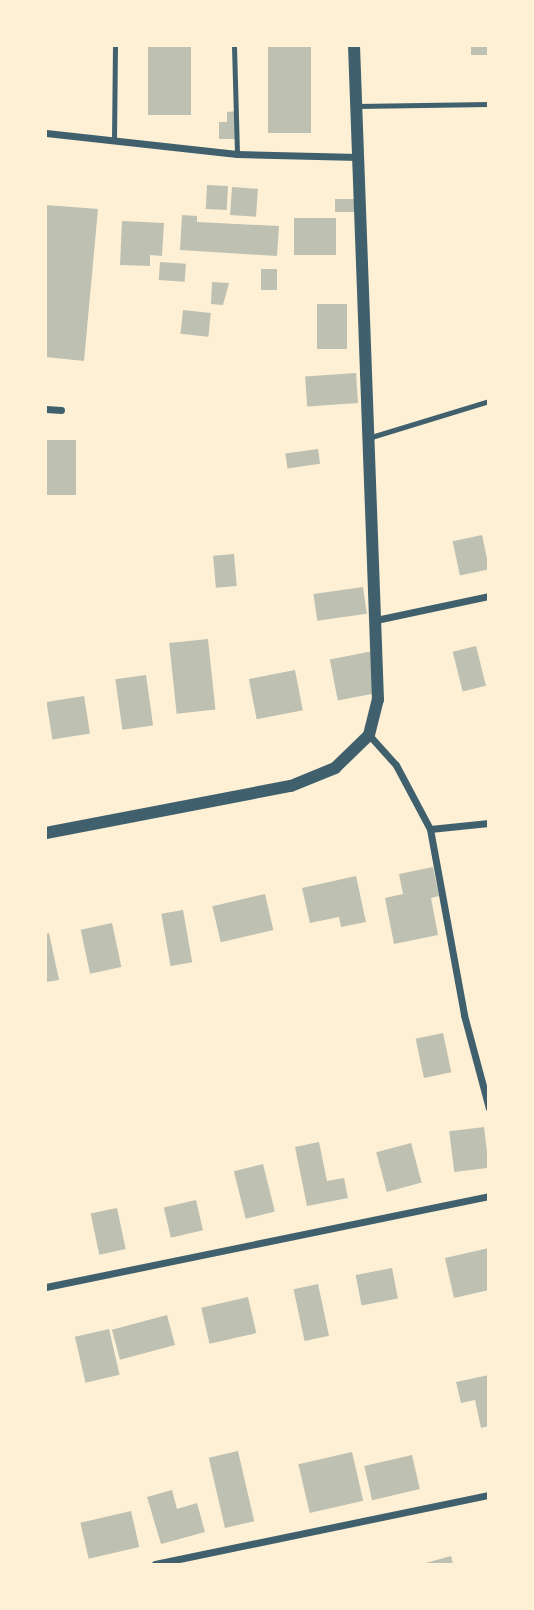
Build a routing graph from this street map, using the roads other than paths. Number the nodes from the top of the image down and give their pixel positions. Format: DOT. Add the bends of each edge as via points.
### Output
graph roads {
  1 [pos="115,46"];
  2 [pos="234,46"];
  3 [pos="354,46"];
  4 [pos="488,104"];
  5 [pos="357,106"];
  6 [pos="46,133"];
  7 [pos="114,141"];
  8 [pos="237,154"];
  9 [pos="358,157"];
  10 [pos="488,401"];
  11 [pos="46,410"];
  12 [pos="61,410"];
  13 [pos="368,438"];
  14 [pos="488,596"];
  15 [pos="376,620"];
  16 [pos="369,735"];
  17 [pos="488,822"];
  18 [pos="430,830"];
  19 [pos="46,834"];
  20 [pos="488,1108"];
  21 [pos="488,1196"];
  22 [pos="46,1287"];
  23 [pos="488,1495"];
  24 [pos="155,1564"];
  1 -- 7 [label="lane"];
  2 -- 8 [label="lane"];
  3 -- 5 [label="street"];
  4 -- 5 [label="lane"];
  5 -- 9 [label="street"];
  6 -- 7 [label="street"];
  7 -- 8 [label="street"];
  8 -- 9 [label="street"];
  9 -- 13 [label="street"];
  10 -- 13 [label="lane"];
  11 -- 12 [label="street"];
  13 -- 15 [label="street"];
  14 -- 15 [label="street"];
  15 -- 16 [label="street" via="378,700"];
  16 -- 18 [label="street" via="396,765"];
  16 -- 19 [label="street" via="335,768 291,786"];
  17 -- 18 [label="street"];
  18 -- 20 [label="street" via="464,1015"];
  21 -- 22 [label="street"];
  23 -- 24 [label="street"];
}
